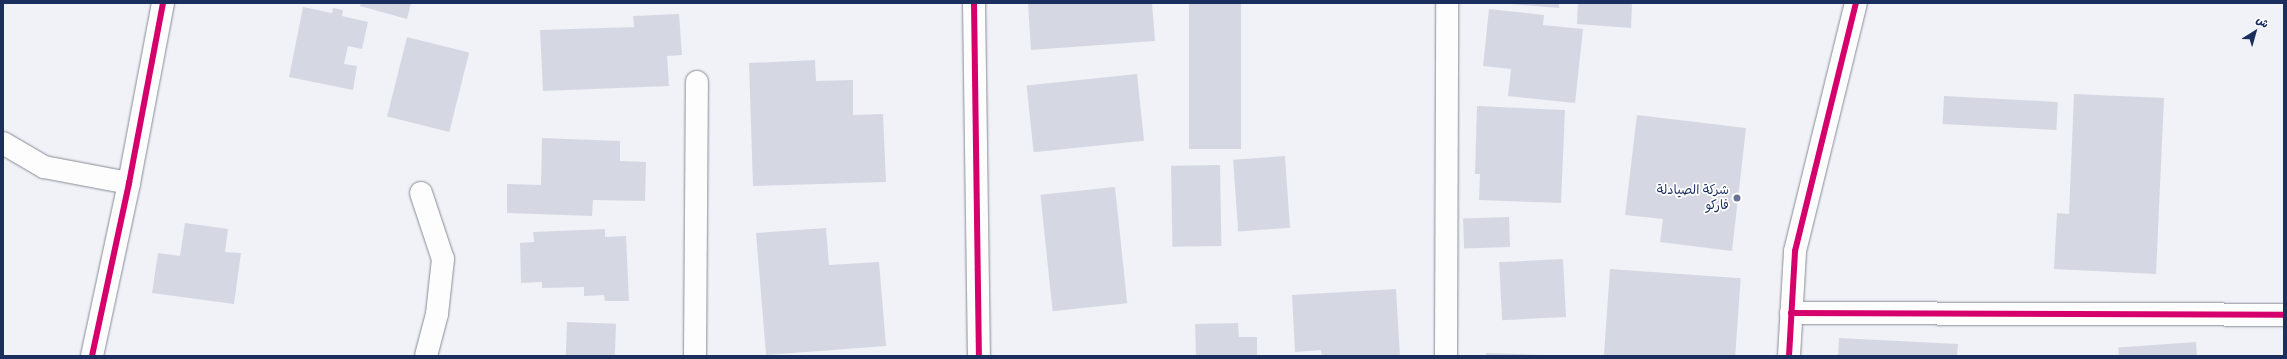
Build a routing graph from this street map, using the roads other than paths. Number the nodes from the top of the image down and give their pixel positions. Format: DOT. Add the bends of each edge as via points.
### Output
graph roads {
  1 [pos="163,3"];
  2 [pos="974,3"];
  3 [pos="1447,3"];
  4 [pos="1856,3"];
  5 [pos="697,82"];
  6 [pos="3,144"];
  7 [pos="129,182"];
  8 [pos="421,193"];
  9 [pos="1791,312"];
  10 [pos="2284,315"];
  11 [pos="92,356"];
  12 [pos="426,356"];
  13 [pos="695,356"];
  14 [pos="979,356"];
  15 [pos="1446,356"];
  16 [pos="1789,356"];
  1 -- 7 [label="street"];
  2 -- 14 [label="street"];
  3 -- 15 [label="street"];
  4 -- 9 [label="street" via="1795,251"];
  5 -- 13 [label="street"];
  6 -- 7 [label="street" via="44,166"];
  7 -- 11 [label="street"];
  8 -- 12 [label="street" via="443,259 437,314"];
  9 -- 10 [label="street"];
  9 -- 16 [label="street"];
}
